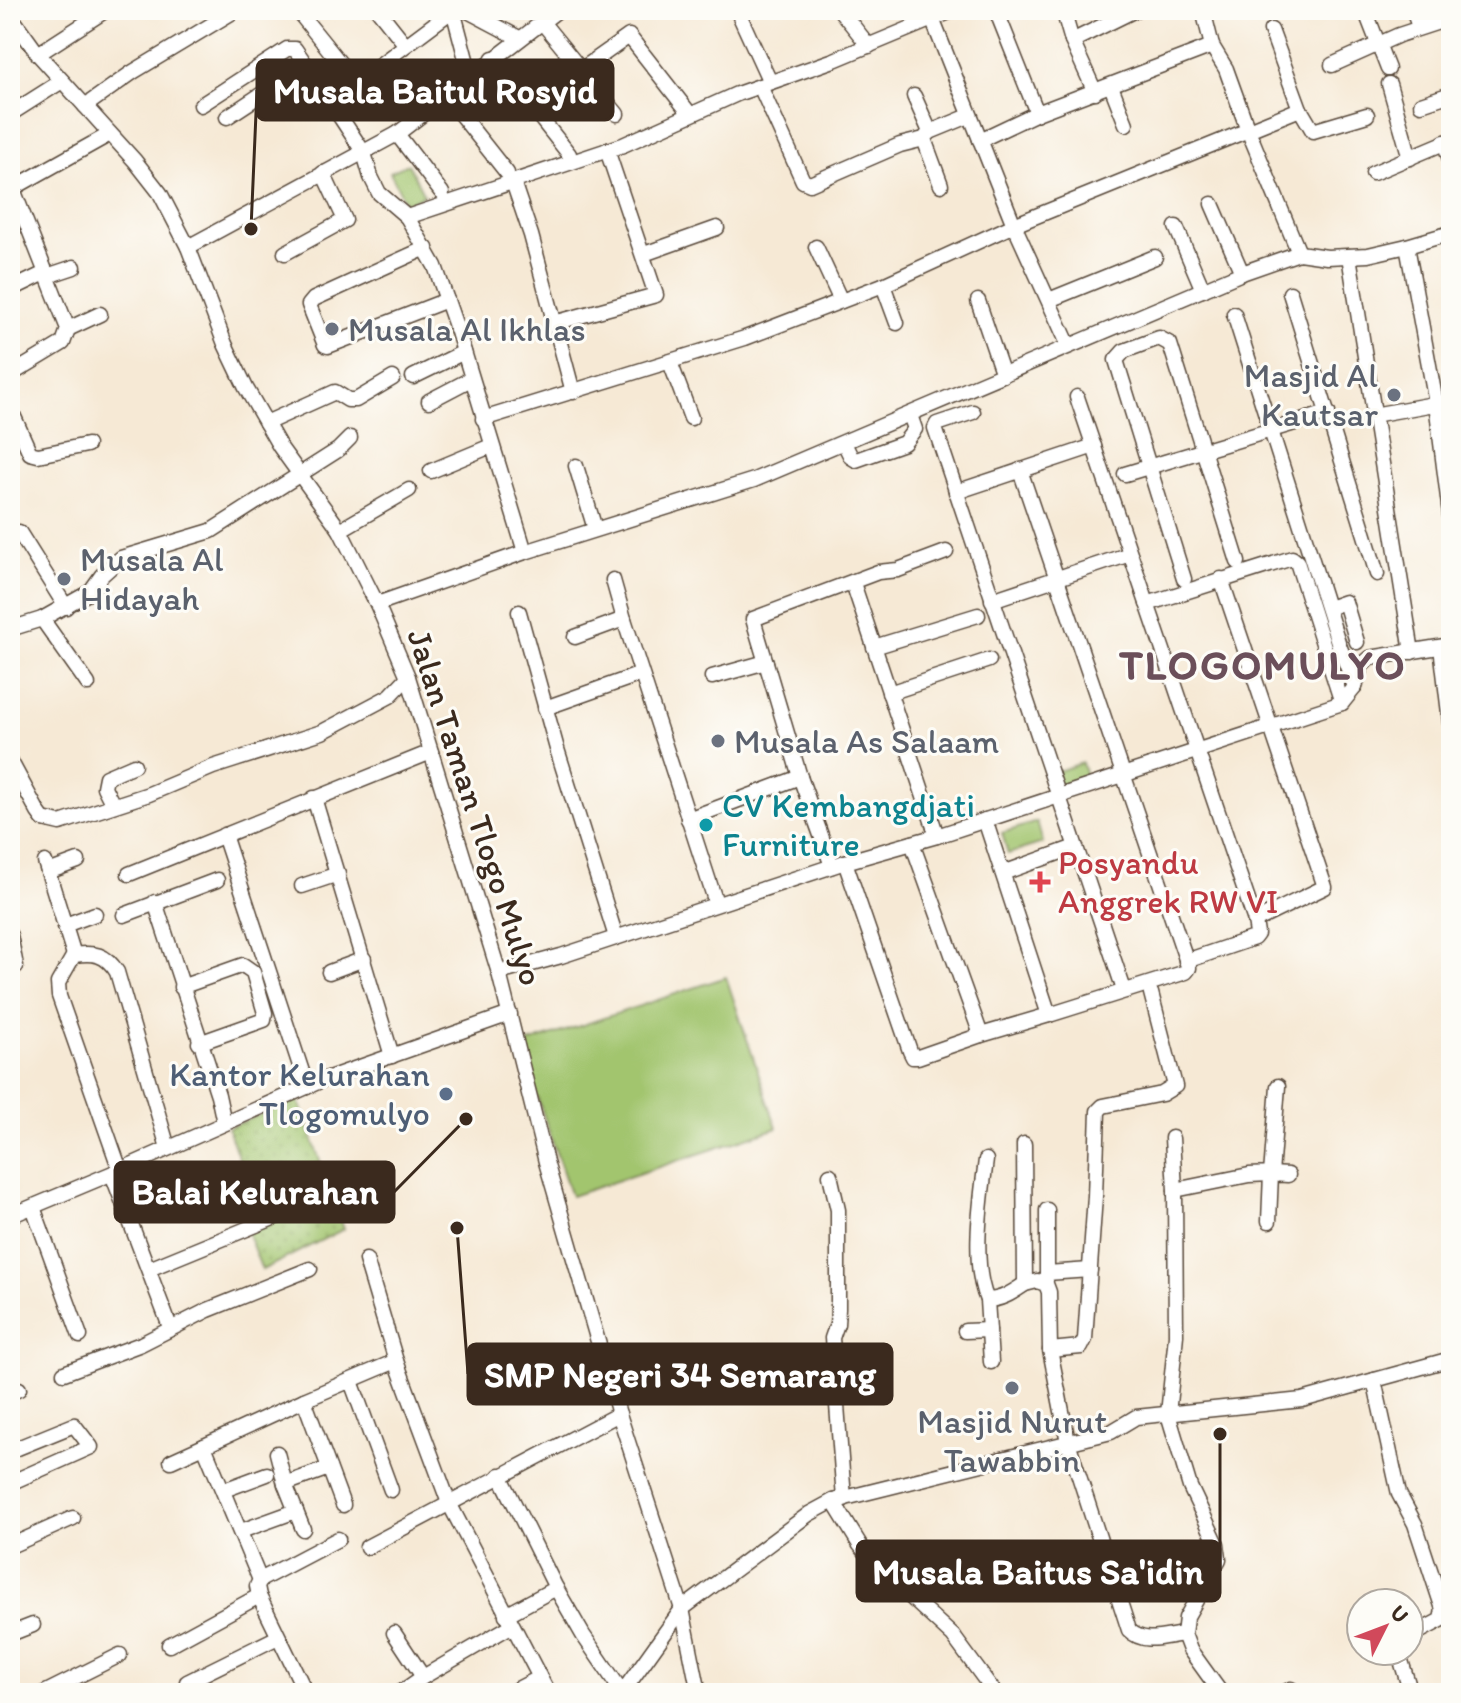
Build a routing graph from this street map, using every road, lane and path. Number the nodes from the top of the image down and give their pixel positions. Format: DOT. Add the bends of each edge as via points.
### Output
graph roads {
  1 [pos="106,10"];
  2 [pos="236,10"];
  3 [pos="297,10"];
  4 [pos="378,10"];
  5 [pos="453,10"];
  6 [pos="466,10"];
  7 [pos="558,10"];
  8 [pos="737,10"];
  9 [pos="840,10"];
  10 [pos="954,10"];
  11 [pos="996,10"];
  12 [pos="1063,10"];
  13 [pos="1135,10"];
  14 [pos="1206,10"];
  15 [pos="1365,10"];
  16 [pos="1413,10"];
  17 [pos="10,15"];
  18 [pos="929,15"];
  19 [pos="1451,18"];
  20 [pos="542,22"];
  21 [pos="1419,27"];
  22 [pos="1271,30"];
  23 [pos="519,38"];
  24 [pos="1072,41"];
  25 [pos="405,44"];
  26 [pos="869,46"];
  27 [pos="1212,46"];
  28 [pos="1378,46"];
  29 [pos="38,54"];
  30 [pos="493,58"];
  31 [pos="306,65"];
  32 [pos="1332,65"];
  33 [pos="581,70"];
  34 [pos="471,78"];
  35 [pos="62,81"];
  36 [pos="356,83"];
  37 [pos="765,84"];
  38 [pos="1111,86"];
  39 [pos="1095,92"];
  40 [pos="1451,94"];
  41 [pos="446,96"];
  42 [pos="914,96"];
  43 [pos="330,102"];
  44 [pos="1421,104"];
  45 [pos="201,105"];
  46 [pos="85,106"];
  47 [pos="1300,109"];
  48 [pos="1037,113"];
  49 [pos="10,114"];
  50 [pos="617,114"];
  51 [pos="690,114"];
  52 [pos="1367,115"];
  53 [pos="969,116"];
  54 [pos="227,117"];
  55 [pos="1126,124"];
  56 [pos="1248,130"];
  57 [pos="110,134"];
  58 [pos="397,134"];
  59 [pos="927,135"];
  60 [pos="980,140"];
  61 [pos="1447,141"];
  62 [pos="607,150"];
  63 [pos="364,153"];
  64 [pos="569,154"];
  65 [pos="1410,158"];
  66 [pos="1451,162"];
  67 [pos="323,173"];
  68 [pos="1373,173"];
  69 [pos="510,178"];
  70 [pos="941,185"];
  71 [pos="12,189"];
  72 [pos="442,193"];
  73 [pos="1212,204"];
  74 [pos="407,217"];
  75 [pos="1014,225"];
  76 [pos="1176,227"];
  77 [pos="717,228"];
  78 [pos="1451,233"];
  79 [pos="1407,246"];
  80 [pos="188,247"];
  81 [pos="816,247"];
  82 [pos="426,248"];
  83 [pos="285,253"];
  84 [pos="1299,253"];
  85 [pos="644,254"];
  86 [pos="1349,256"];
  87 [pos="1155,257"];
  88 [pos="74,267"];
  89 [pos="1242,273"];
  90 [pos="46,274"];
  91 [pos="883,285"];
  92 [pos="10,290"];
  93 [pos="1203,290"];
  94 [pos="1290,293"];
  95 [pos="447,300"];
  96 [pos="1049,300"];
  97 [pos="841,301"];
  98 [pos="978,301"];
  99 [pos="100,314"];
  100 [pos="1234,314"];
  101 [pos="554,323"];
  102 [pos="897,323"];
  103 [pos="68,329"];
  104 [pos="1069,346"];
  105 [pos="464,352"];
  106 [pos="670,362"];
  107 [pos="10,375"];
  108 [pos="1003,375"];
  109 [pos="413,377"];
  110 [pos="393,378"];
  111 [pos="471,379"];
  112 [pos="573,392"];
  113 [pos="1077,397"];
  114 [pos="429,401"];
  115 [pos="1443,402"];
  116 [pos="10,408"];
  117 [pos="973,412"];
  118 [pos="1328,413"];
  119 [pos="1373,415"];
  120 [pos="691,418"];
  121 [pos="483,419"];
  122 [pos="912,419"];
  123 [pos="266,423"];
  124 [pos="1271,430"];
  125 [pos="350,438"];
  126 [pos="87,445"];
  127 [pos="491,446"];
  128 [pos="1094,446"];
  129 [pos="847,448"];
  130 [pos="1204,450"];
  131 [pos="576,466"];
  132 [pos="1150,466"];
  133 [pos="1020,470"];
  134 [pos="431,471"];
  135 [pos="299,474"];
  136 [pos="1125,474"];
  137 [pos="409,490"];
  138 [pos="956,492"];
  139 [pos="1451,522"];
  140 [pos="595,529"];
  141 [pos="340,530"];
  142 [pos="19,532"];
  143 [pos="525,552"];
  144 [pos="946,552"];
  145 [pos="1130,554"];
  146 [pos="1238,562"];
  147 [pos="1377,574"];
  148 [pos="1057,578"];
  149 [pos="1184,579"];
  150 [pos="1221,579"];
  151 [pos="613,580"];
  152 [pos="853,583"];
  153 [pos="992,600"];
  154 [pos="377,604"];
  155 [pos="1147,604"];
  156 [pos="66,607"];
  157 [pos="1328,608"];
  158 [pos="519,612"];
  159 [pos="978,615"];
  160 [pos="42,619"];
  161 [pos="624,619"];
  162 [pos="10,629"];
  163 [pos="575,637"];
  164 [pos="1357,642"];
  165 [pos="1446,646"];
  166 [pos="874,647"];
  167 [pos="1412,652"];
  168 [pos="989,660"];
  169 [pos="766,662"];
  170 [pos="641,674"];
  171 [pos="408,677"];
  172 [pos="712,677"];
  173 [pos="88,684"];
  174 [pos="1355,687"];
  175 [pos="889,693"];
  176 [pos="1449,701"];
  177 [pos="1342,703"];
  178 [pos="545,708"];
  179 [pos="1271,728"];
  180 [pos="1451,730"];
  181 [pos="1196,750"];
  182 [pos="431,752"];
  183 [pos="10,760"];
  184 [pos="134,765"];
  185 [pos="1123,774"];
  186 [pos="800,777"];
  187 [pos="1058,796"];
  188 [pos="314,798"];
  189 [pos="113,805"];
  190 [pos="688,819"];
  191 [pos="985,820"];
  192 [pos="224,835"];
  193 [pos="937,836"];
  194 [pos="912,843"];
  195 [pos="1075,847"];
  196 [pos="78,861"];
  197 [pos="838,864"];
  198 [pos="1003,873"];
  199 [pos="129,874"];
  200 [pos="338,874"];
  201 [pos="217,880"];
  202 [pos="302,886"];
  203 [pos="155,902"];
  204 [pos="716,903"];
  205 [pos="95,914"];
  206 [pos="124,915"];
  207 [pos="1255,921"];
  208 [pos="65,925"];
  209 [pos="10,935"];
  210 [pos="616,937"];
  211 [pos="74,955"];
  212 [pos="364,959"];
  213 [pos="1186,961"];
  214 [pos="10,970"];
  215 [pos="329,972"];
  216 [pos="499,973"];
  217 [pos="181,987"];
  218 [pos="1124,990"];
  219 [pos="1151,993"];
  220 [pos="510,1014"];
  221 [pos="1046,1016"];
  222 [pos="981,1035"];
  223 [pos="199,1043"];
  224 [pos="392,1056"];
  225 [pos="1278,1086"];
  226 [pos="307,1087"];
  227 [pos="224,1123"];
  228 [pos="1172,1138"];
  229 [pos="1024,1144"];
  230 [pos="168,1148"];
  231 [pos="986,1160"];
  232 [pos="116,1172"];
  233 [pos="1271,1174"];
  234 [pos="830,1175"];
  235 [pos="1288,1175"];
  236 [pos="1175,1190"];
  237 [pos="33,1207"];
  238 [pos="300,1207"];
  239 [pos="1047,1210"];
  240 [pos="10,1216"];
  241 [pos="1269,1221"];
  242 [pos="366,1260"];
  243 [pos="149,1269"];
  244 [pos="310,1269"];
  245 [pos="1090,1270"];
  246 [pos="1046,1279"];
  247 [pos="1025,1284"];
  248 [pos="987,1300"];
  249 [pos="170,1327"];
  250 [pos="989,1330"];
  251 [pos="965,1331"];
  252 [pos="80,1336"];
  253 [pos="1050,1350"];
  254 [pos="1451,1359"];
  255 [pos="396,1361"];
  256 [pos="991,1362"];
  257 [pos="64,1373"];
  258 [pos="1374,1380"];
  259 [pos="351,1381"];
  260 [pos="304,1400"];
  261 [pos="619,1414"];
  262 [pos="1168,1414"];
  263 [pos="1068,1442"];
  264 [pos="204,1446"];
  265 [pos="10,1451"];
  266 [pos="277,1453"];
  267 [pos="171,1461"];
  268 [pos="329,1468"];
  269 [pos="267,1474"];
  270 [pos="500,1475"];
  271 [pos="10,1483"];
  272 [pos="285,1484"];
  273 [pos="224,1490"];
  274 [pos="391,1490"];
  275 [pos="839,1500"];
  276 [pos="449,1503"];
  277 [pos="343,1505"];
  278 [pos="296,1511"];
  279 [pos="73,1518"];
  280 [pos="303,1529"];
  281 [pos="241,1531"];
  282 [pos="338,1539"];
  283 [pos="10,1546"];
  284 [pos="367,1547"];
  285 [pos="956,1562"];
  286 [pos="260,1580"];
  287 [pos="556,1588"];
  288 [pos="908,1595"];
  289 [pos="259,1596"];
  290 [pos="682,1609"];
  291 [pos="508,1620"];
  292 [pos="33,1625"];
  293 [pos="12,1628"];
  294 [pos="1425,1628"];
  295 [pos="394,1633"];
  296 [pos="1184,1634"];
  297 [pos="278,1637"];
  298 [pos="169,1645"];
  299 [pos="120,1655"];
  300 [pos="1403,1667"];
  301 [pos="423,1677"];
  302 [pos="539,1678"];
  303 [pos="187,1682"];
  304 [pos="622,1692"];
  305 [pos="44,1693"];
  306 [pos="306,1693"];
  307 [pos="400,1693"];
  308 [pos="510,1693"];
  309 [pos="548,1693"];
  310 [pos="699,1693"];
  311 [pos="995,1693"];
  312 [pos="1221,1693"];
  313 [pos="1411,1693"];
  1 -- 29 [label="street"];
  2 -- 46 [label="street"];
  3 -- 36 [label="street"];
  4 -- 25 [label="street"];
  5 -- 25 [label="street"];
  5 -- 34 [label="street"];
  6 -- 23 [label="street"];
  7 -- 20 [label="street"];
  8 -- 37 [label="street"];
  9 -- 26 [label="street"];
  10 -- 18 [label="street"];
  11 -- 48 [label="street"];
  12 -- 24 [label="street"];
  13 -- 24 [label="street"];
  14 -- 27 [label="street"];
  15 -- 28 [label="street"];
  16 -- 21 [label="street"];
  17 -- 29 [label="street, Jalan Taman Tlogo Mulyo"];
  18 -- 26 [label="street"];
  18 -- 53 [label="street"];
  19 -- 21 [label="street"];
  20 -- 23 [label="street"];
  20 -- 33 [label="street"];
  21 -- 28 [label="street"];
  22 -- 47 [label="street"];
  23 -- 30 [label="street"];
  24 -- 39 [label="street"];
  25 -- 36 [label="street"];
  26 -- 37 [label="street"];
  27 -- 38 [label="street"];
  27 -- 56 [label="street"];
  28 -- 32 [label="street"];
  28 -- 65 [label="street"];
  29 -- 35 [label="street, Jalan Taman Tlogo Mulyo"];
  30 -- 34 [label="street"];
  30 -- 64 [label="street"];
  31 -- 43 [label="street"];
  31 -- 45 [label="street" via="295,49 287,49"];
  31 -- 54 [label="street"];
  33 -- 50 [label="street"];
  33 -- 51 [label="street" via="629,36"];
  34 -- 41 [label="street"];
  35 -- 46 [label="street, Jalan Taman Tlogo Mulyo"];
  35 -- 49 [label="street"];
  36 -- 43 [label="street"];
  37 -- 51 [label="street"];
  37 -- 59 [label="street" via="806,183"];
  38 -- 39 [label="street"];
  38 -- 55 [label="street"];
  39 -- 48 [label="street"];
  40 -- 44 [label="street"];
  41 -- 58 [label="street"];
  41 -- 69 [label="street"];
  42 -- 59 [label="street"];
  43 -- 63 [label="street"];
  46 -- 57 [label="street, Jalan Taman Tlogo Mulyo"];
  47 -- 52 [label="street" via="1314,131"];
  47 -- 56 [label="street"];
  48 -- 60 [label="street"];
  51 -- 62 [label="street"];
  53 -- 59 [label="street"];
  53 -- 60 [label="street"];
  56 -- 75 [label="street"];
  56 -- 84 [label="street"];
  57 -- 71 [label="street"];
  57 -- 80 [label="street, Jalan Taman Tlogo Mulyo" via="160,193"];
  58 -- 63 [label="street"];
  58 -- 72 [label="street"];
  59 -- 70 [label="street"];
  60 -- 75 [label="street"];
  61 -- 65 [label="street"];
  61 -- 66 [label="street"];
  62 -- 69 [label="street"];
  62 -- 85 [label="street"];
  63 -- 67 [label="street"];
  63 -- 74 [label="street" via="379,193"];
  65 -- 68 [label="street"];
  67 -- 80 [label="street"];
  67 -- 83 [label="street" via="345,220"];
  69 -- 74 [label="street"];
  69 -- 101 [label="street"];
  71 -- 90 [label="street"];
  73 -- 89 [label="street"];
  74 -- 82 [label="street"];
  75 -- 91 [label="street"];
  75 -- 96 [label="street"];
  76 -- 93 [label="street"];
  77 -- 85 [label="street"];
  78 -- 79 [label="street"];
  79 -- 86 [label="street"];
  79 -- 115 [label="street"];
  80 -- 123 [label="street, Jalan Taman Tlogo Mulyo" via="225,344"];
  81 -- 97 [label="street"];
  82 -- 95 [label="street"];
  82 -- 95 [label="street" via="314,299 311,312 328,346"];
  84 -- 86 [label="street"];
  84 -- 89 [label="street"];
  85 -- 101 [label="street" via="656,295"];
  86 -- 119 [label="street"];
  87 -- 96 [label="street"];
  88 -- 90 [label="street"];
  89 -- 93 [label="street"];
  90 -- 92 [label="street"];
  90 -- 103 [label="street"];
  91 -- 97 [label="street"];
  91 -- 102 [label="street"];
  93 -- 104 [label="street"];
  94 -- 118 [label="street"];
  95 -- 105 [label="street"];
  96 -- 104 [label="street"];
  97 -- 106 [label="street"];
  98 -- 108 [label="street"];
  99 -- 103 [label="street"];
  100 -- 124 [label="street"];
  101 -- 112 [label="street"];
  103 -- 107 [label="street" via="63,343"];
  104 -- 108 [label="street"];
  105 -- 109 [label="street"];
  105 -- 111 [label="street"];
  106 -- 112 [label="street"];
  106 -- 120 [label="street"];
  108 -- 122 [label="street"];
  110 -- 123 [label="street" via="356,400 335,392"];
  111 -- 114 [label="street"];
  111 -- 121 [label="street"];
  112 -- 121 [label="street"];
  113 -- 128 [label="street"];
  115 -- 119 [label="street"];
  115 -- 139 [label="street"];
  116 -- 126 [label="street" via="30,453"];
  117 -- 138 [label="street" via="935,428"];
  118 -- 124 [label="street"];
  118 -- 147 [label="street"];
  119 -- 167 [label="street"];
  121 -- 127 [label="street"];
  122 -- 129 [label="street"];
  122 -- 129 [label="street" via="913,435 904,443 859,460"];
  123 -- 135 [label="street, Jalan Taman Tlogo Mulyo"];
  124 -- 130 [label="street"];
  124 -- 157 [label="street"];
  125 -- 135 [label="street"];
  127 -- 134 [label="street"];
  127 -- 143 [label="street"];
  128 -- 133 [label="street"];
  128 -- 145 [label="street"];
  129 -- 140 [label="street"];
  130 -- 132 [label="street"];
  130 -- 132 [label="street" via="1170,344 1159,338 1124,351 1116,360"];
  130 -- 146 [label="street"];
  131 -- 140 [label="street"];
  132 -- 136 [label="street"];
  132 -- 149 [label="street"];
  133 -- 138 [label="street"];
  133 -- 148 [label="street"];
  135 -- 141 [label="street, Jalan Taman Tlogo Mulyo"];
  135 -- 156 [label="street" via="211,531 121,558 90,592"];
  137 -- 141 [label="street"];
  138 -- 153 [label="street"];
  140 -- 143 [label="street"];
  141 -- 154 [label="street, Jalan Taman Tlogo Mulyo"];
  142 -- 156 [label="street"];
  143 -- 154 [label="street"];
  144 -- 152 [label="street"];
  145 -- 148 [label="street"];
  145 -- 155 [label="street"];
  148 -- 153 [label="street"];
  148 -- 185 [label="street"];
  150 -- 155 [label="street"];
  150 -- 177 [label="street" via="1288,558 1297,562"];
  150 -- 179 [label="street"];
  151 -- 161 [label="street"];
  152 -- 166 [label="street"];
  152 -- 169 [label="street" via="753,619"];
  153 -- 187 [label="street"];
  154 -- 171 [label="street, Jalan Taman Tlogo Mulyo"];
  155 -- 181 [label="street"];
  156 -- 160 [label="street"];
  157 -- 164 [label="street" via="1345,602"];
  157 -- 174 [label="street"];
  158 -- 178 [label="street"];
  159 -- 166 [label="street"];
  160 -- 162 [label="street"];
  160 -- 173 [label="street"];
  161 -- 163 [label="street"];
  161 -- 170 [label="street"];
  165 -- 167 [label="street"];
  165 -- 176 [label="street"];
  166 -- 175 [label="street"];
  167 -- 174 [label="street" via="1365,661"];
  168 -- 175 [label="street"];
  169 -- 172 [label="street"];
  169 -- 186 [label="street"];
  170 -- 178 [label="street"];
  170 -- 190 [label="street"];
  171 -- 182 [label="street, Jalan Taman Tlogo Mulyo"];
  171 -- 189 [label="street" via="390,696 322,732"];
  174 -- 177 [label="street"];
  175 -- 193 [label="street"];
  176 -- 180 [label="street"];
  177 -- 179 [label="street"];
  178 -- 210 [label="street"];
  179 -- 181 [label="street"];
  179 -- 207 [label="street" via="1325,887"];
  181 -- 185 [label="street"];
  181 -- 207 [label="street"];
  182 -- 188 [label="street"];
  182 -- 216 [label="street, Jalan Taman Tlogo Mulyo"];
  183 -- 189 [label="street" via="43,819 60,823"];
  184 -- 189 [label="street" via="106,777 104,787"];
  185 -- 187 [label="street"];
  185 -- 213 [label="street"];
  186 -- 190 [label="street"];
  186 -- 197 [label="street"];
  187 -- 191 [label="street"];
  187 -- 195 [label="street"];
  188 -- 192 [label="street"];
  188 -- 200 [label="street"];
  190 -- 204 [label="street"];
  191 -- 193 [label="street"];
  191 -- 198 [label="street"];
  192 -- 199 [label="street"];
  192 -- 226 [label="street"];
  193 -- 194 [label="street"];
  194 -- 197 [label="street"];
  194 -- 222 [label="street"];
  195 -- 198 [label="street"];
  195 -- 218 [label="street"];
  196 -- 208 [label="street" via="47,867"];
  197 -- 204 [label="street"];
  197 -- 222 [label="street" via="913,1057"];
  198 -- 221 [label="street"];
  200 -- 202 [label="street"];
  200 -- 212 [label="street"];
  201 -- 203 [label="street"];
  203 -- 206 [label="street"];
  203 -- 217 [label="street"];
  204 -- 210 [label="street"];
  205 -- 208 [label="street"];
  207 -- 213 [label="street" via="1254,938"];
  208 -- 211 [label="street"];
  209 -- 214 [label="street" via="17,960"];
  210 -- 216 [label="street"];
  211 -- 230 [label="street" via="103,956 117,972"];
  211 -- 232 [label="street" via="58,983 59,996"];
  212 -- 215 [label="street"];
  212 -- 224 [label="street"];
  213 -- 218 [label="street" via="1186,972"];
  216 -- 220 [label="street, Jalan Taman Tlogo Mulyo"];
  217 -- 223 [label="street"];
  217 -- 223 [label="street" via="243,965 253,972 264,1020"];
  218 -- 221 [label="street"];
  219 -- 245 [label="street" via="1175,1084 1162,1094 1103,1106 1097,1114"];
  220 -- 224 [label="street"];
  220 -- 261 [label="street, Jalan Taman Tlogo Mulyo" via="519,1063"];
  221 -- 222 [label="street"];
  223 -- 227 [label="street"];
  224 -- 226 [label="street"];
  225 -- 233 [label="street"];
  226 -- 227 [label="street"];
  227 -- 230 [label="street"];
  228 -- 236 [label="street"];
  229 -- 247 [label="street"];
  230 -- 232 [label="street"];
  231 -- 248 [label="street" via="979,1271"];
  232 -- 237 [label="street"];
  232 -- 243 [label="street"];
  233 -- 235 [label="street"];
  233 -- 236 [label="street"];
  233 -- 241 [label="street"];
  234 -- 275 [label="street" via="838,1210 838,1309 832,1338"];
  236 -- 262 [label="street" via="1176,1335"];
  237 -- 240 [label="street"];
  237 -- 252 [label="street"];
  238 -- 243 [label="street"];
  239 -- 246 [label="street"];
  242 -- 255 [label="street"];
  243 -- 249 [label="street"];
  244 -- 249 [label="street"];
  245 -- 246 [label="street"];
  245 -- 253 [label="street" via="1083,1344"];
  246 -- 247 [label="street"];
  246 -- 253 [label="street"];
  247 -- 248 [label="street" via="1008,1296"];
  248 -- 250 [label="street"];
  249 -- 257 [label="street" via="141,1344"];
  250 -- 251 [label="street"];
  250 -- 256 [label="street"];
  253 -- 263 [label="street"];
  254 -- 258 [label="street"];
  255 -- 259 [label="street"];
  255 -- 276 [label="street"];
  258 -- 262 [label="street" via="1282,1404"];
  258 -- 294 [label="street" via="1399,1494 1415,1524 1443,1609 1441,1620"];
  259 -- 260 [label="street"];
  259 -- 274 [label="street"];
  260 -- 264 [label="street"];
  260 -- 268 [label="street"];
  261 -- 270 [label="street"];
  261 -- 290 [label="street, Jalan Taman Tlogo Mulyo"];
  262 -- 263 [label="street" via="1136,1417 1111,1432"];
  262 -- 296 [label="street" via="1219,1559 1186,1618"];
  263 -- 275 [label="street"];
  263 -- 296 [label="street" via="1129,1630 1142,1640"];
  264 -- 267 [label="street"];
  264 -- 273 [label="street"];
  265 -- 271 [label="street" via="75,1425 91,1444"];
  266 -- 272 [label="street"];
  268 -- 272 [label="street"];
  268 -- 277 [label="street"];
  269 -- 273 [label="street"];
  270 -- 276 [label="street"];
  270 -- 287 [label="street"];
  272 -- 278 [label="street"];
  273 -- 281 [label="street"];
  275 -- 288 [label="street" via="868,1556"];
  275 -- 290 [label="street" via="786,1529"];
  276 -- 284 [label="street"];
  276 -- 291 [label="street"];
  278 -- 280 [label="street"];
  278 -- 281 [label="street"];
  279 -- 283 [label="street"];
  281 -- 286 [label="street"];
  282 -- 286 [label="street"];
  285 -- 288 [label="street"];
  286 -- 289 [label="street"];
  287 -- 291 [label="street"];
  287 -- 304 [label="street"];
  288 -- 311 [label="street" via="953,1636"];
  289 -- 297 [label="street"];
  289 -- 298 [label="street"];
  290 -- 304 [label="street"];
  290 -- 310 [label="street, Jalan Taman Tlogo Mulyo"];
  291 -- 301 [label="street"];
  291 -- 302 [label="street"];
  292 -- 293 [label="street"];
  295 -- 301 [label="street"];
  296 -- 312 [label="street"];
  297 -- 303 [label="street"];
  297 -- 306 [label="street"];
  299 -- 305 [label="street"];
  300 -- 313 [label="street"];
  301 -- 307 [label="street"];
  302 -- 308 [label="street"];
  302 -- 309 [label="street"];
}
